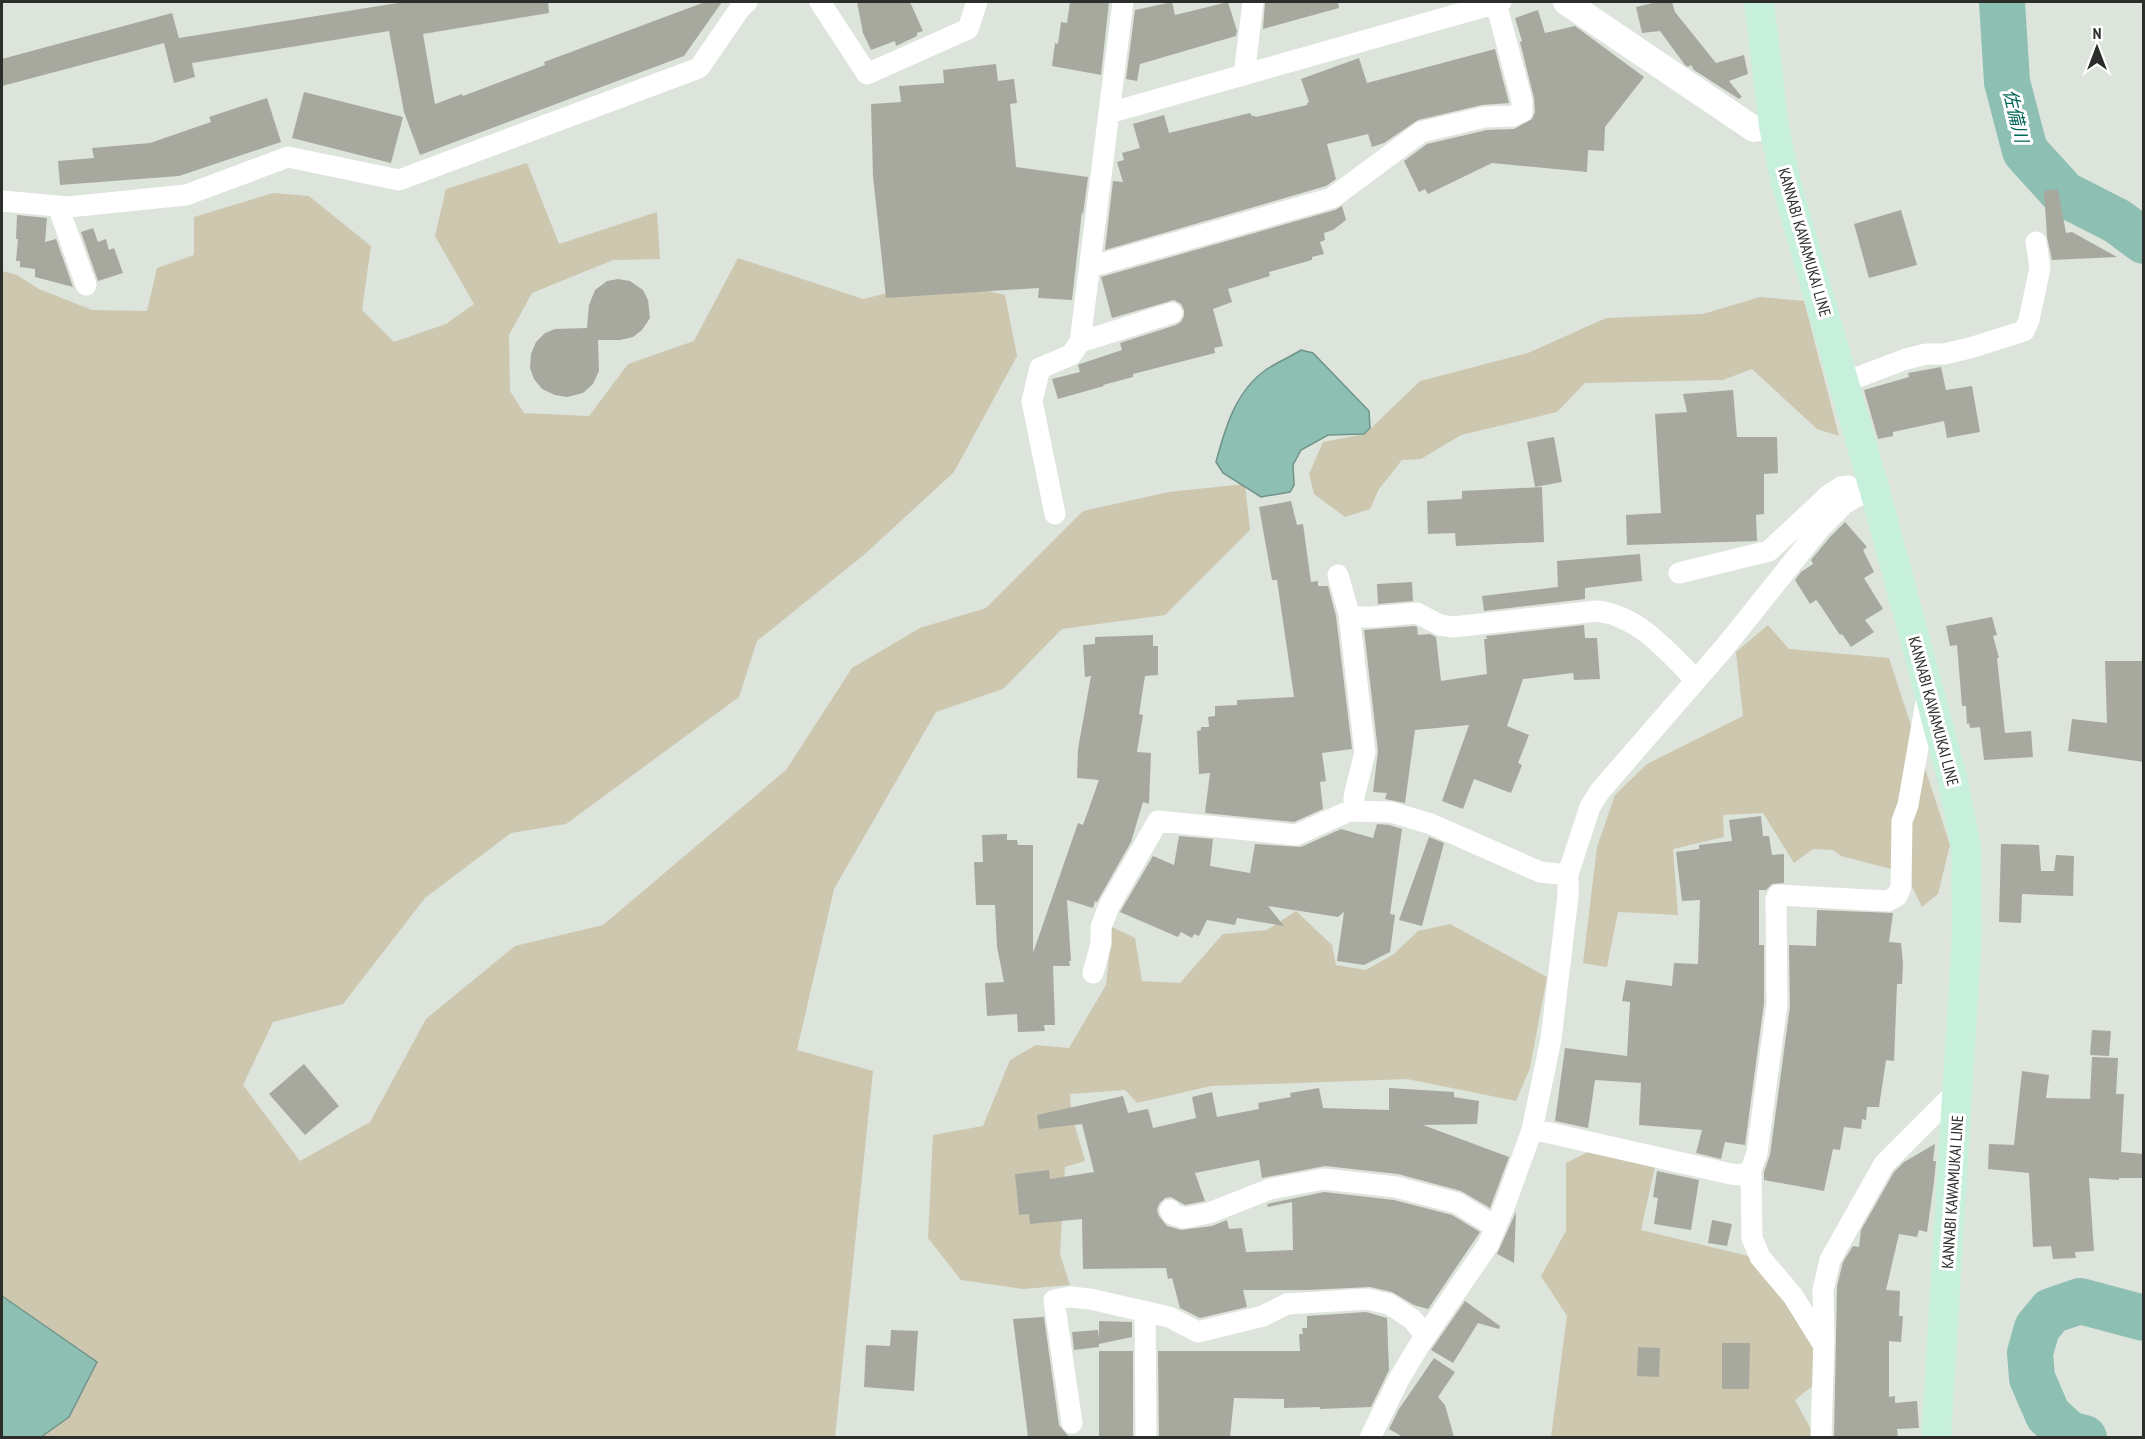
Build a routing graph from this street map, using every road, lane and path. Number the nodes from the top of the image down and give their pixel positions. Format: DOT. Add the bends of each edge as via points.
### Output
graph roads {
  1 [pos="747,2"];
  2 [pos="820,2"];
  3 [pos="977,2"];
  4 [pos="1124,2"];
  5 [pos="1253,2"];
  6 [pos="1498,2"];
  7 [pos="1566,2"];
  8 [pos="1759,2"];
  9 [pos="1244,75"];
  10 [pos="1109,113"];
  11 [pos="1774,126"];
  12 [pos="2,201"];
  13 [pos="58,206"];
  14 [pos="2036,242"];
  15 [pos="1090,267"];
  16 [pos="86,285"];
  17 [pos="1172,313"];
  18 [pos="1080,342"];
  19 [pos="1845,382"];
  20 [pos="1866,494"];
  21 [pos="1055,514"];
  22 [pos="1679,573"];
  23 [pos="1338,575"];
  24 [pos="1349,614"];
  25 [pos="1696,680"];
  26 [pos="1928,687"];
  27 [pos="1354,811"];
  28 [pos="1568,875"];
  29 [pos="1093,973"];
  30 [pos="1958,1090"];
  31 [pos="1532,1129"];
  32 [pos="1750,1170"];
  33 [pos="1170,1210"];
  34 [pos="1496,1227"];
  35 [pos="1145,1311"];
  36 [pos="1426,1336"];
  37 [pos="1824,1346"];
  38 [pos="1072,1423"];
  39 [pos="1146,1437"];
  40 [pos="1370,1437"];
  41 [pos="1821,1437"];
  42 [pos="1936,1437"];
  1 -- 13 [label="street" via="699,68 399,180 288,157 186,195"];
  2 -- 3 [label="street" via="867,74 968,29"];
  4 -- 10 [label="street"];
  5 -- 9 [label="street"];
  6 -- 9 [label="street"];
  6 -- 15 [label="street" via="1522,112 1421,132 1332,198"];
  7 -- 11 [label="street" via="1754,129"];
  8 -- 11 [label="main road, KANNABI KAWAMUKAI LINE"];
  9 -- 10 [label="street"];
  10 -- 15 [label="street"];
  11 -- 19 [label="main road, KANNABI KAWAMUKAI LINE" via="1786,183"];
  12 -- 13 [label="street"];
  13 -- 16 [label="street"];
  14 -- 19 [label="street" via="2040,268 2030,320 2024,331 1970,348 1906,359"];
  15 -- 18 [label="street"];
  17 -- 18 [label="street"];
  18 -- 21 [label="street" via="1071,355 1040,368 1032,401"];
  19 -- 20 [label="main road, KANNABI KAWAMUKAI LINE"];
  20 -- 22 [label="street" via="1841,487 1769,551"];
  20 -- 25 [label="street" via="1844,504 1820,528"];
  20 -- 26 [label="main road, KANNABI KAWAMUKAI LINE"];
  23 -- 24 [label="street"];
  24 -- 25 [label="street" via="1371,617 1417,613 1440,625 1454,627 1611,612 1646,632"];
  24 -- 27 [label="street" via="1365,752"];
  25 -- 28 [label="street" via="1600,791 1590,807"];
  26 -- 30 [label="main road, KANNABI KAWAMUKAI LINE" via="1953,777 1966,847 1967,933"];
  26 -- 32 [label="street" via="1902,821 1897,896 1888,901 1778,895 1776,899 1777,1004 1757,1153"];
  27 -- 28 [label="street" via="1391,812 1431,824 1540,872"];
  27 -- 29 [label="street" via="1296,835 1158,821 1109,906"];
  28 -- 31 [label="street" via="1569,896 1551,1039"];
  30 -- 37 [label="street" via="1884,1164 1830,1260 1823,1290"];
  30 -- 42 [label="main road, KANNABI KAWAMUKAI LINE"];
  31 -- 32 [label="street" via="1731,1174 1741,1175"];
  31 -- 34 [label="street"];
  32 -- 37 [label="street" via="1752,1238 1761,1257 1793,1296"];
  33 -- 34 [label="street" via="1185,1218 1209,1213 1270,1189 1324,1179 1396,1187 1457,1203"];
  34 -- 36 [label="street"];
  35 -- 36 [label="street" via="1169,1317 1198,1332 1263,1316 1287,1304 1367,1299 1389,1304 1412,1319"];
  35 -- 38 [label="street" via="1090,1299 1054,1300"];
  35 -- 39 [label="street"];
  36 -- 40 [label="street"];
  37 -- 41 [label="street"];
}
